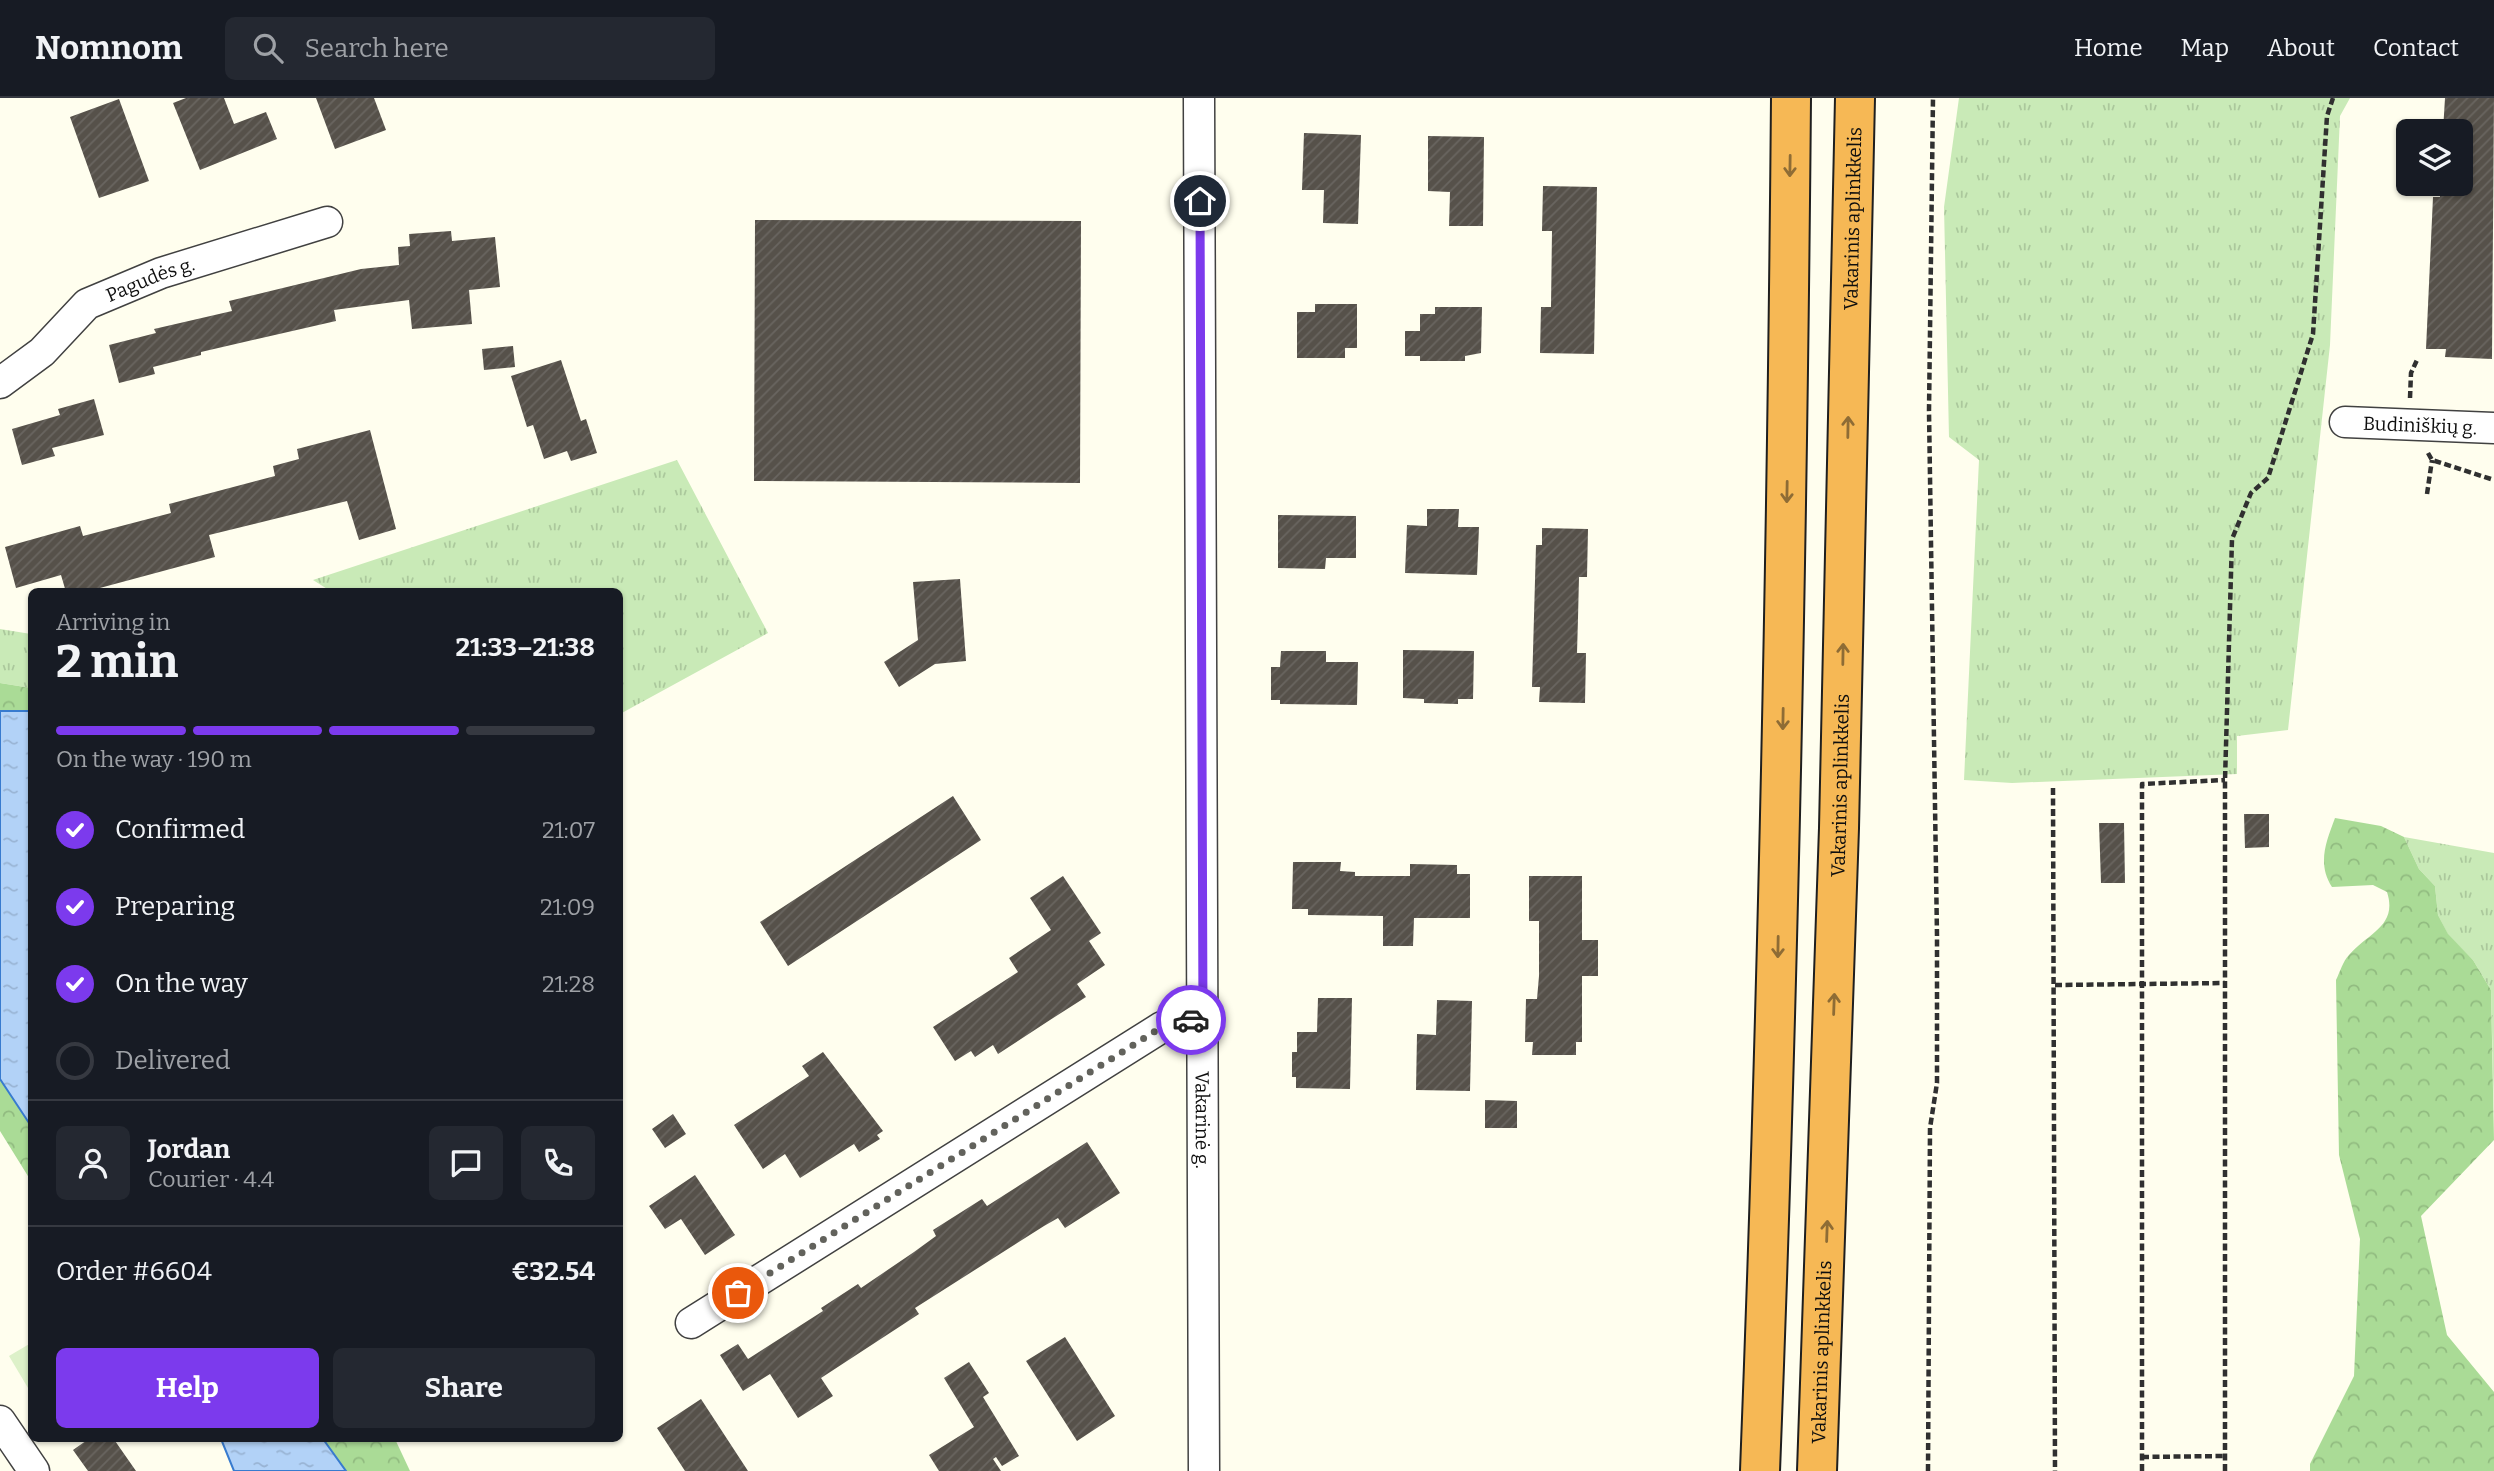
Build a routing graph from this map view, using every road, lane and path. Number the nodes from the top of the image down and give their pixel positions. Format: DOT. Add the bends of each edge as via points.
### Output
graph roads {
  1 [pos="1199,98"];
  2 [pos="1791,98"];
  3 [pos="1855,98"];
  4 [pos="1933,98"];
  5 [pos="2333,98"];
  6 [pos="327,222"];
  7 [pos="2417,360"];
  8 [pos="0,383"];
  9 [pos="2410,399"];
  10 [pos="2345,422"];
  11 [pos="2494,428"];
  12 [pos="2426,449"];
  13 [pos="2432,460"];
  14 [pos="2494,480"];
  15 [pos="2427,494"];
  16 [pos="2225,780"];
  17 [pos="2053,788"];
  18 [pos="2225,983"];
  19 [pos="2142,984"];
  20 [pos="2055,985"];
  21 [pos="1203,1020"];
  22 [pos="691,1323"];
  23 [pos="0,1421"];
  24 [pos="2225,1456"];
  25 [pos="2142,1457"];
  26 [pos="34,1471"];
  27 [pos="1204,1471"];
  28 [pos="1760,1471"];
  29 [pos="1817,1471"];
  30 [pos="1928,1471"];
  31 [pos="2055,1471"];
  32 [pos="2142,1471"];
  33 [pos="2225,1471"];
  1 -- 21 [label="street, Vakarinė g."];
  2 -- 28 [label="highway, one-way" via="1784,672"];
  29 -- 3 [label="highway, Vakarinis aplinkkelis, one-way" via="1839,856"];
  4 -- 30 [label="path" via="1929,411 1937,1083 1930,1128"];
  5 -- 16 [label="path" via="2327,116 2313,334 2268,478 2251,493 2232,539"];
  6 -- 8 [label="street, Pagudės g." via="161,273 87,304 42,352"];
  7 -- 9 [label="path" via="2411,373"];
  10 -- 11 [label="street, Budiniškių g."];
  12 -- 13 [label="path"];
  13 -- 14 [label="path"];
  13 -- 15 [label="path"];
  16 -- 18 [label="path"];
  16 -- 19 [label="path" via="2142,784"];
  17 -- 20 [label="path"];
  18 -- 19 [label="path"];
  18 -- 24 [label="path"];
  19 -- 20 [label="path"];
  19 -- 25 [label="path"];
  20 -- 31 [label="path"];
  21 -- 22 [label="street" via="1182,1020 1162,1027"];
  21 -- 27 [label="street, Vakarinė g."];
  23 -- 26 [label="street"];
  24 -- 25 [label="path"];
  24 -- 33 [label="path"];
  25 -- 32 [label="path"];
}
